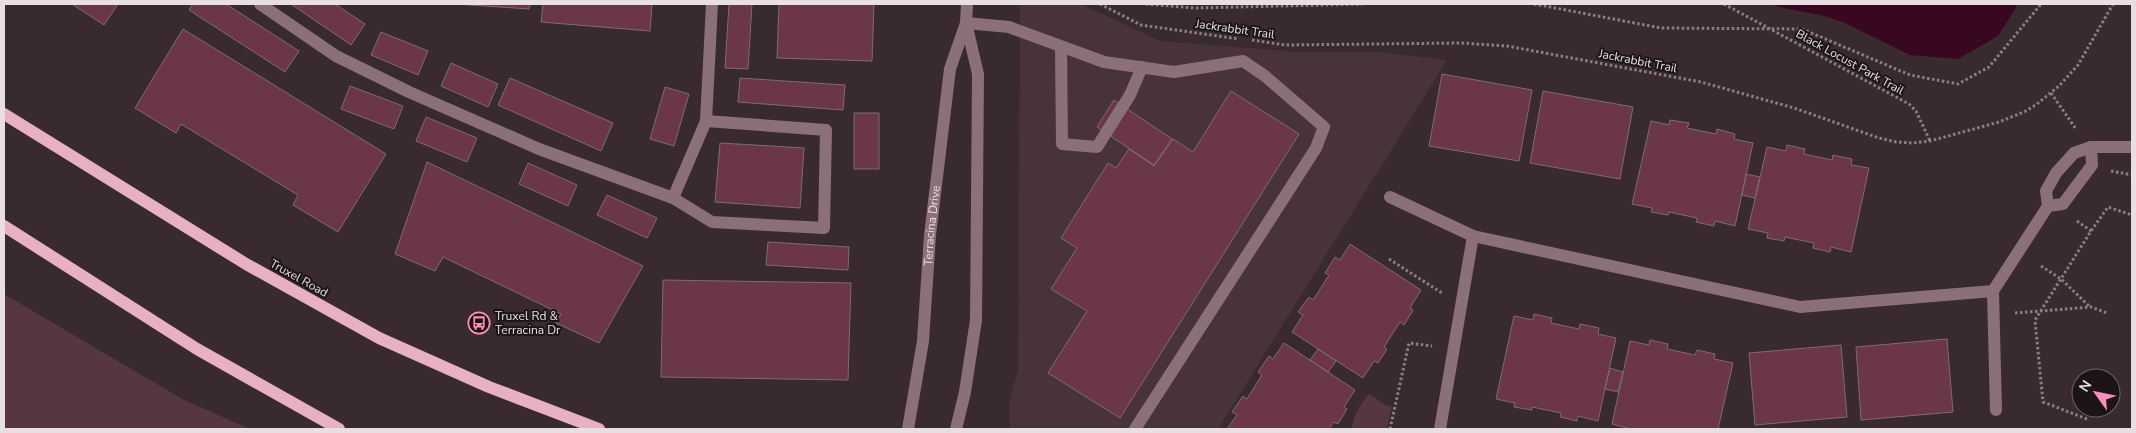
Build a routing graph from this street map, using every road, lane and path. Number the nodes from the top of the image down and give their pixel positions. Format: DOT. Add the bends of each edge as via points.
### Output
graph roads {
  1 [pos="260,4"];
  2 [pos="712,4"];
  3 [pos="967,4"];
  4 [pos="1100,4"];
  5 [pos="1146,4"];
  6 [pos="1366,4"];
  7 [pos="1534,4"];
  8 [pos="1724,4"];
  9 [pos="2041,4"];
  10 [pos="2113,4"];
  11 [pos="966,23"];
  12 [pos="1771,29"];
  13 [pos="1061,47"];
  14 [pos="1142,67"];
  15 [pos="2052,93"];
  16 [pos="4,114"];
  17 [pos="706,121"];
  18 [pos="2072,125"];
  19 [pos="1930,141"];
  20 [pos="2091,147"];
  21 [pos="2132,147"];
  22 [pos="1390,196"];
  23 [pos="673,198"];
  24 [pos="2048,206"];
  25 [pos="2132,214"];
  26 [pos="4,226"];
  27 [pos="1473,236"];
  28 [pos="1389,259"];
  29 [pos="2041,266"];
  30 [pos="2061,279"];
  31 [pos="1447,287"];
  32 [pos="1993,291"];
  33 [pos="2091,307"];
  34 [pos="2041,311"];
  35 [pos="2010,313"];
  36 [pos="2107,313"];
  37 [pos="1436,339"];
  38 [pos="1996,410"];
  39 [pos="2071,412"];
  40 [pos="339,429"];
  41 [pos="599,429"];
  42 [pos="908,429"];
  43 [pos="956,429"];
  44 [pos="1135,429"];
  45 [pos="1390,429"];
  46 [pos="1440,429"];
  1 -- 23 [label="street" via="336,56 409,92 540,149"];
  2 -- 17 [label="street"];
  3 -- 11 [label="street, Terracina Drive"];
  4 -- 19 [label="path, Jackrabbit Trail" via="1141,25 1285,45 1462,43 1552,53 1701,82 1896,142"];
  5 -- 6 [label="path" via="1195,8"];
  7 -- 12 [label="path" via="1661,28"];
  8 -- 12 [label="path, Black Locust Park Trail"];
  9 -- 12 [label="path" via="1989,67 1958,84 1910,75 1802,29"];
  10 -- 15 [label="path, Jackrabbit Trail" via="2078,65"];
  11 -- 13 [label="street" via="1009,27"];
  11 -- 42 [label="street, Terracina Drive" via="950,68 930,236 923,341"];
  11 -- 43 [label="street, Terracina Drive" via="978,74 976,320"];
  12 -- 19 [label="path, Black Locust Park Trail" via="1909,104 1916,111"];
  13 -- 14 [label="street" via="1104,62"];
  13 -- 14 [label="street" via="1062,144 1097,147 1130,95"];
  14 -- 44 [label="street" via="1174,72 1243,61 1324,127 1316,148"];
  15 -- 18 [label="path"];
  15 -- 19 [label="path, Jackrabbit Trail" via="2026,111"];
  16 -- 41 [label="main road, Truxel Road" via="246,264 379,338 489,387"];
  17 -- 23 [label="street"];
  17 -- 23 [label="street" via="826,130 824,228 712,222"];
  20 -- 21 [label="street"];
  20 -- 24 [label="street" via="2074,153 2056,174 2046,191"];
  20 -- 24 [label="street" via="2092,165 2076,187 2063,204"];
  22 -- 27 [label="street"];
  24 -- 32 [label="street"];
  25 -- 30 [label="path" via="2108,207"];
  26 -- 40 [label="main road" via="198,349"];
  27 -- 32 [label="street" via="1800,306"];
  27 -- 46 [label="street"];
  28 -- 31 [label="path" via="1445,295"];
  29 -- 30 [label="path"];
  30 -- 33 [label="path"];
  30 -- 34 [label="path"];
  32 -- 38 [label="street"];
  33 -- 34 [label="path"];
  33 -- 36 [label="path"];
  34 -- 35 [label="path"];
  34 -- 39 [label="path" via="2035,320 2043,402"];
  37 -- 45 [label="path" via="1431,347 1409,343"];
}
